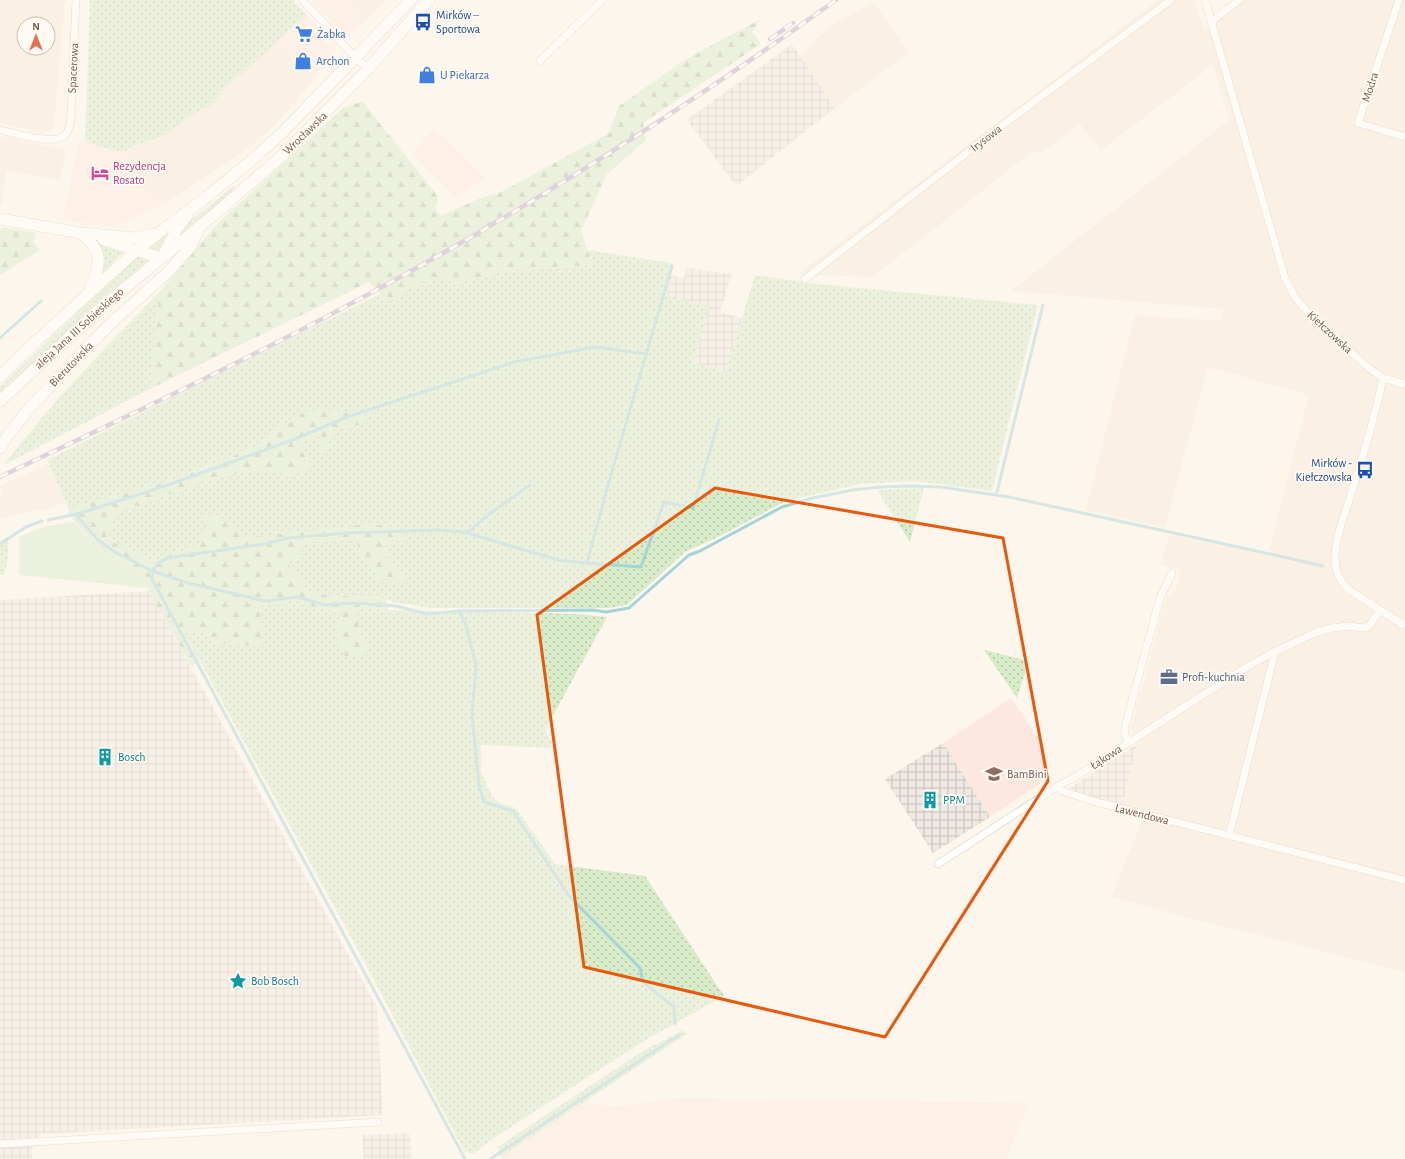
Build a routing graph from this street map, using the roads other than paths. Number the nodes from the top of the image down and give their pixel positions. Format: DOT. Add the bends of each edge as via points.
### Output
graph roads {
  1 [pos="76,0"];
  2 [pos="302,0"];
  3 [pos="410,0"];
  4 [pos="429,0"];
  5 [pos="602,0"];
  6 [pos="1171,0"];
  7 [pos="1205,0"];
  8 [pos="1239,0"];
  9 [pos="1398,2"];
  10 [pos="1405,7"];
  11 [pos="1211,22"];
  12 [pos="355,58"];
  13 [pos="540,61"];
  14 [pos="368,69"];
  15 [pos="0,130"];
  16 [pos="1405,137"];
  17 [pos="195,206"];
  18 [pos="0,219"];
  19 [pos="200,226"];
  20 [pos="81,233"];
  21 [pos="157,235"];
  22 [pos="137,250"];
  23 [pos="165,254"];
  24 [pos="805,279"];
  25 [pos="150,288"];
  26 [pos="89,294"];
  27 [pos="0,377"];
  28 [pos="1383,378"];
  29 [pos="1405,384"];
  30 [pos="0,401"];
  31 [pos="0,448"];
  32 [pos="1172,572"];
  33 [pos="1380,611"];
  34 [pos="1405,626"];
  35 [pos="1274,652"];
  36 [pos="1129,742"];
  37 [pos="1058,786"];
  38 [pos="1229,836"];
  39 [pos="938,864"];
  40 [pos="1405,880"];
  41 [pos="378,1122"];
  42 [pos="0,1144"];
  1 -- 15 [label="street, Spacerowa" via="71,116 66,136 50,140"];
  2 -- 12 [label="street"];
  3 -- 12 [label="main road, Wrocławska"];
  4 -- 14 [label="main road, Wrocławska"];
  5 -- 13 [label="street"];
  6 -- 24 [label="street, Irysowa" via="1000,127"];
  7 -- 11 [label="street, Kiełczowska"];
  8 -- 11 [label="street"];
  9 -- 10 [label="street, Modra"];
  9 -- 16 [label="street, Modra" via="1358,123"];
  11 -- 28 [label="street, Kiełczowska" via="1291,292 1310,314"];
  12 -- 14 [label="street"];
  12 -- 17 [label="main road, Wrocławska" via="282,133"];
  14 -- 19 [label="main road, Wrocławska" via="278,159"];
  17 -- 21 [label="main road, Wrocławska"];
  17 -- 23 [label="main road, Wrocławska" via="178,227"];
  18 -- 20 [label="main road"];
  19 -- 23 [label="main road, Wrocławska"];
  19 -- 25 [label="main road, Bierutowska" via="190,246"];
  20 -- 21 [label="main road" via="135,238"];
  20 -- 22 [label="main road"];
  20 -- 26 [label="main road" via="95,247 99,258"];
  21 -- 22 [label="main road, aleja Jana III Sobieskiego"];
  22 -- 23 [label="main road"];
  22 -- 26 [label="main road, aleja Jana III Sobieskiego"];
  23 -- 25 [label="main road, Bierutowska"];
  23 -- 30 [label="main road, aleja Jana III Sobieskiego" via="102,307"];
  25 -- 31 [label="main road, Bierutowska" via="109,325 53,384 18,422"];
  26 -- 27 [label="main road, aleja Jana III Sobieskiego"];
  28 -- 29 [label="street"];
  28 -- 33 [label="street" via="1339,536 1335,559 1336,571 1344,585"];
  32 -- 36 [label="street" via="1160,598 1124,727"];
  33 -- 34 [label="street"];
  33 -- 35 [label="street, Łąkowa" via="1369,626 1364,628 1348,626 1317,632"];
  35 -- 36 [label="street, Łąkowa" via="1244,668"];
  35 -- 38 [label="street" via="1262,711"];
  36 -- 37 [label="street, Łąkowa"];
  37 -- 38 [label="street, Lawendowa" via="1062,792"];
  37 -- 39 [label="street, Łąkowa"];
  38 -- 40 [label="street, Lawendowa"];
  41 -- 42 [label="street"];
}
